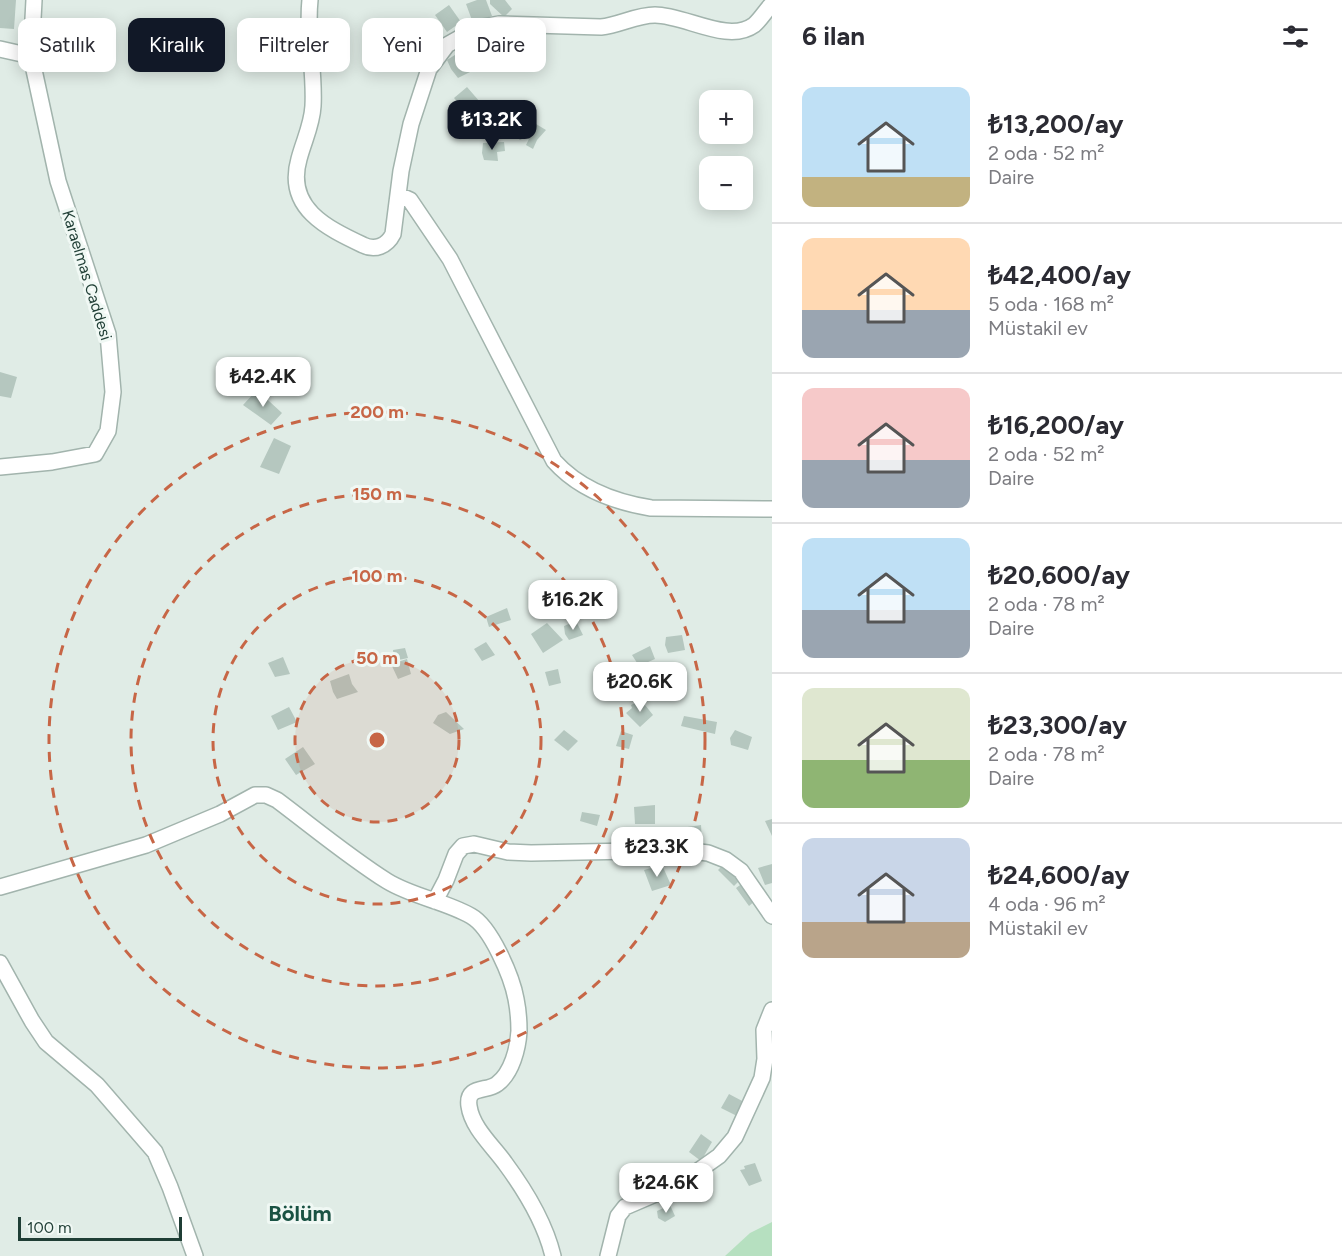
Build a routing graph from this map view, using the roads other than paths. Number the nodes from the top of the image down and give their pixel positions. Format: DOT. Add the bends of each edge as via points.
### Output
graph roads {
  1 [pos="34,0"];
  2 [pos="310,0"];
  3 [pos="772,4"];
  4 [pos="33,18"];
  5 [pos="0,49"];
  6 [pos="18,53"];
  7 [pos="34,72"];
  8 [pos="399,195"];
  9 [pos="0,467"];
  10 [pos="772,509"];
  11 [pos="0,887"];
  12 [pos="435,901"];
  13 [pos="772,916"];
  14 [pos="0,963"];
  15 [pos="772,1010"];
  16 [pos="195,1256"];
  17 [pos="553,1256"];
  18 [pos="608,1256"];
  1 -- 4 [label="street, Karaelmas Caddesi"];
  2 -- 8 [label="street" via="313,106 297,175 302,201 320,223 375,248 393,234"];
  3 -- 8 [label="street" via="757,22 737,32 657,15 610,26 511,23 488,25 466,33 447,45 429,69 411,124"];
  5 -- 6 [label="street"];
  7 -- 9 [label="street, Karaelmas Caddesi" via="58,181 108,334 113,392 108,431 95,454"];
  8 -- 10 [label="street" via="410,200 450,259 554,461 572,478 595,492 637,506"];
  11 -- 12 [label="street" via="146,845 260,794 277,800 387,881"];
  12 -- 13 [label="street" via="456,854 467,844 531,853 683,850 717,856 734,865"];
  12 -- 17 [label="street" via="481,924 511,982 518,1021 515,1055 497,1084 473,1092 469,1107 473,1120 528,1199"];
  14 -- 16 [label="street" via="42,1036 97,1085 155,1152"];
  15 -- 18 [label="street" via="764,1030 762,1077 735,1137 719,1156 681,1183 625,1207 618,1216"];
}
